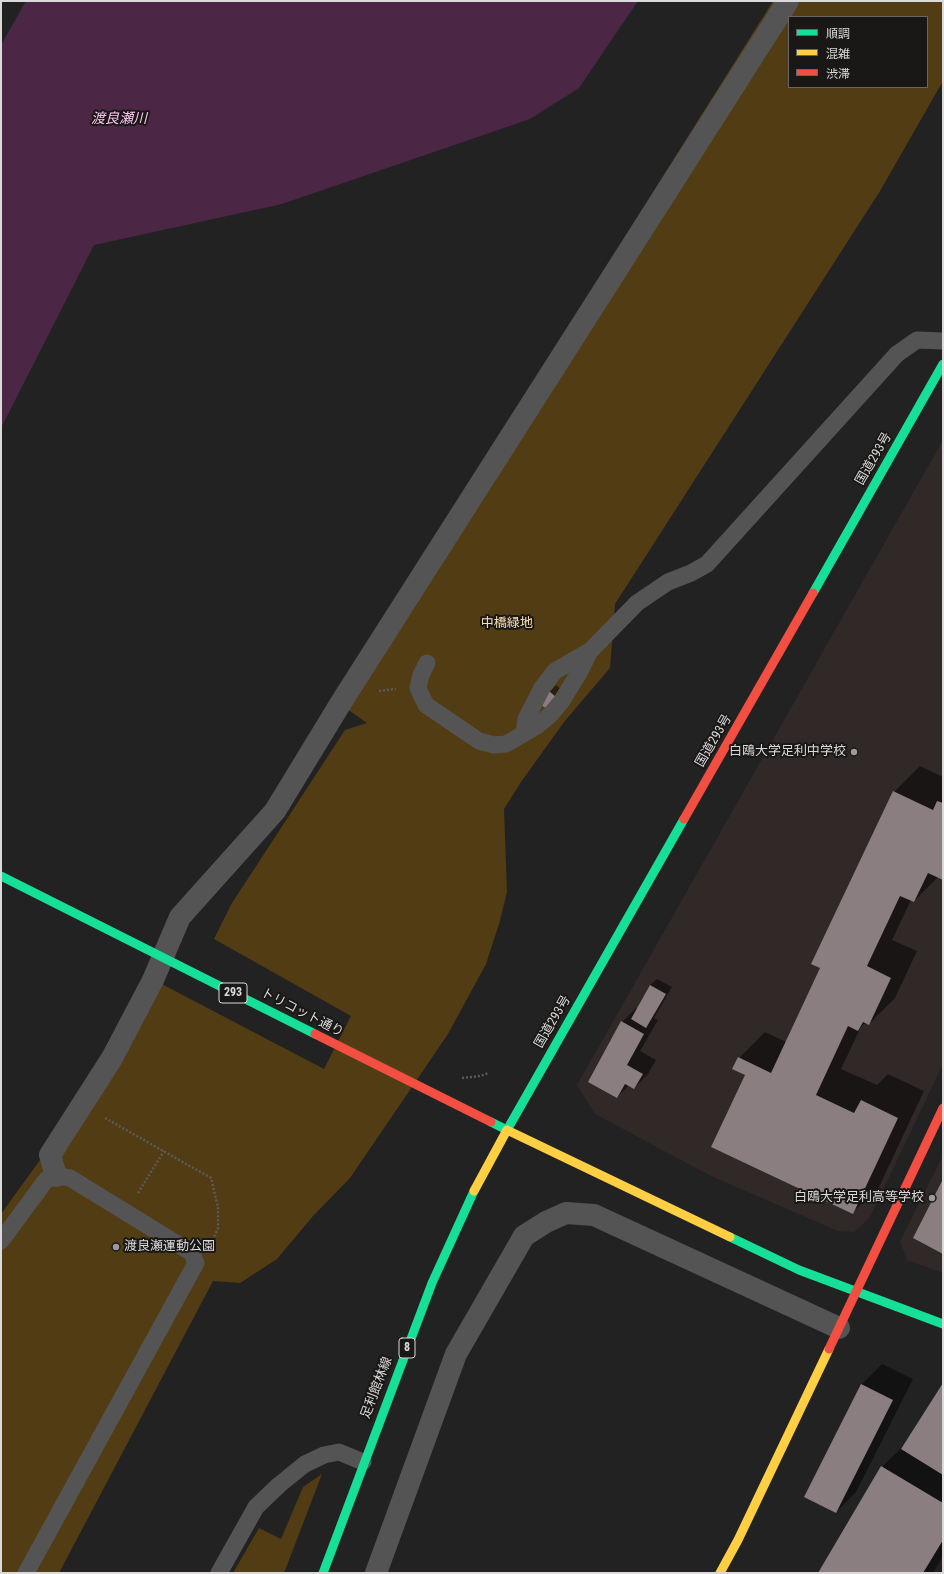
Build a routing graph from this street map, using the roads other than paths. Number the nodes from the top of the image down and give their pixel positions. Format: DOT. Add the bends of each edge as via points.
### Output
graph roads {
  1 [pos="788,1"];
  2 [pos="943,341"];
  3 [pos="943,364"];
  4 [pos="590,651"];
  5 [pos="426,663"];
  6 [pos="524,733"];
  7 [pos="1,876"];
  8 [pos="943,1108"];
  9 [pos="506,1130"];
  10 [pos="56,1176"];
  11 [pos="1,1241"];
  12 [pos="943,1324"];
  13 [pos="839,1328"];
  14 [pos="363,1462"];
  15 [pos="26,1573"];
  16 [pos="219,1573"];
  17 [pos="323,1573"];
  18 [pos="376,1573"];
  19 [pos="720,1573"];
  1 -- 10 [label="street" via="275,810 180,917 154,980 112,1058 50,1155"];
  2 -- 4 [label="lane" via="917,340 898,354 707,564 668,582 637,603"];
  3 -- 9 [label="main road, 国道293号"];
  4 -- 6 [label="lane" via="561,702 550,715"];
  4 -- 6 [label="lane" via="555,671 542,688 526,719"];
  5 -- 6 [label="lane" via="418,688 426,705 447,720 479,741 494,745 506,744"];
  7 -- 9 [label="main road, トリコット通り / 293"];
  8 -- 13 [label="main road"];
  9 -- 12 [label="main road, トリコット通り" via="799,1270"];
  9 -- 14 [label="main road, 足利館林線 / 8" via="477,1184 432,1283"];
  10 -- 11 [label="lane" via="46,1180"];
  10 -- 15 [label="lane" via="70,1178 192,1253 196,1263"];
  13 -- 18 [label="street" via="594,1215 566,1213 546,1222 524,1236 456,1354"];
  13 -- 19 [label="main road"];
  14 -- 16 [label="lane" via="339,1452 324,1455 305,1464 256,1507"];
  14 -- 17 [label="main road, 足利館林線 / 8"];
}
